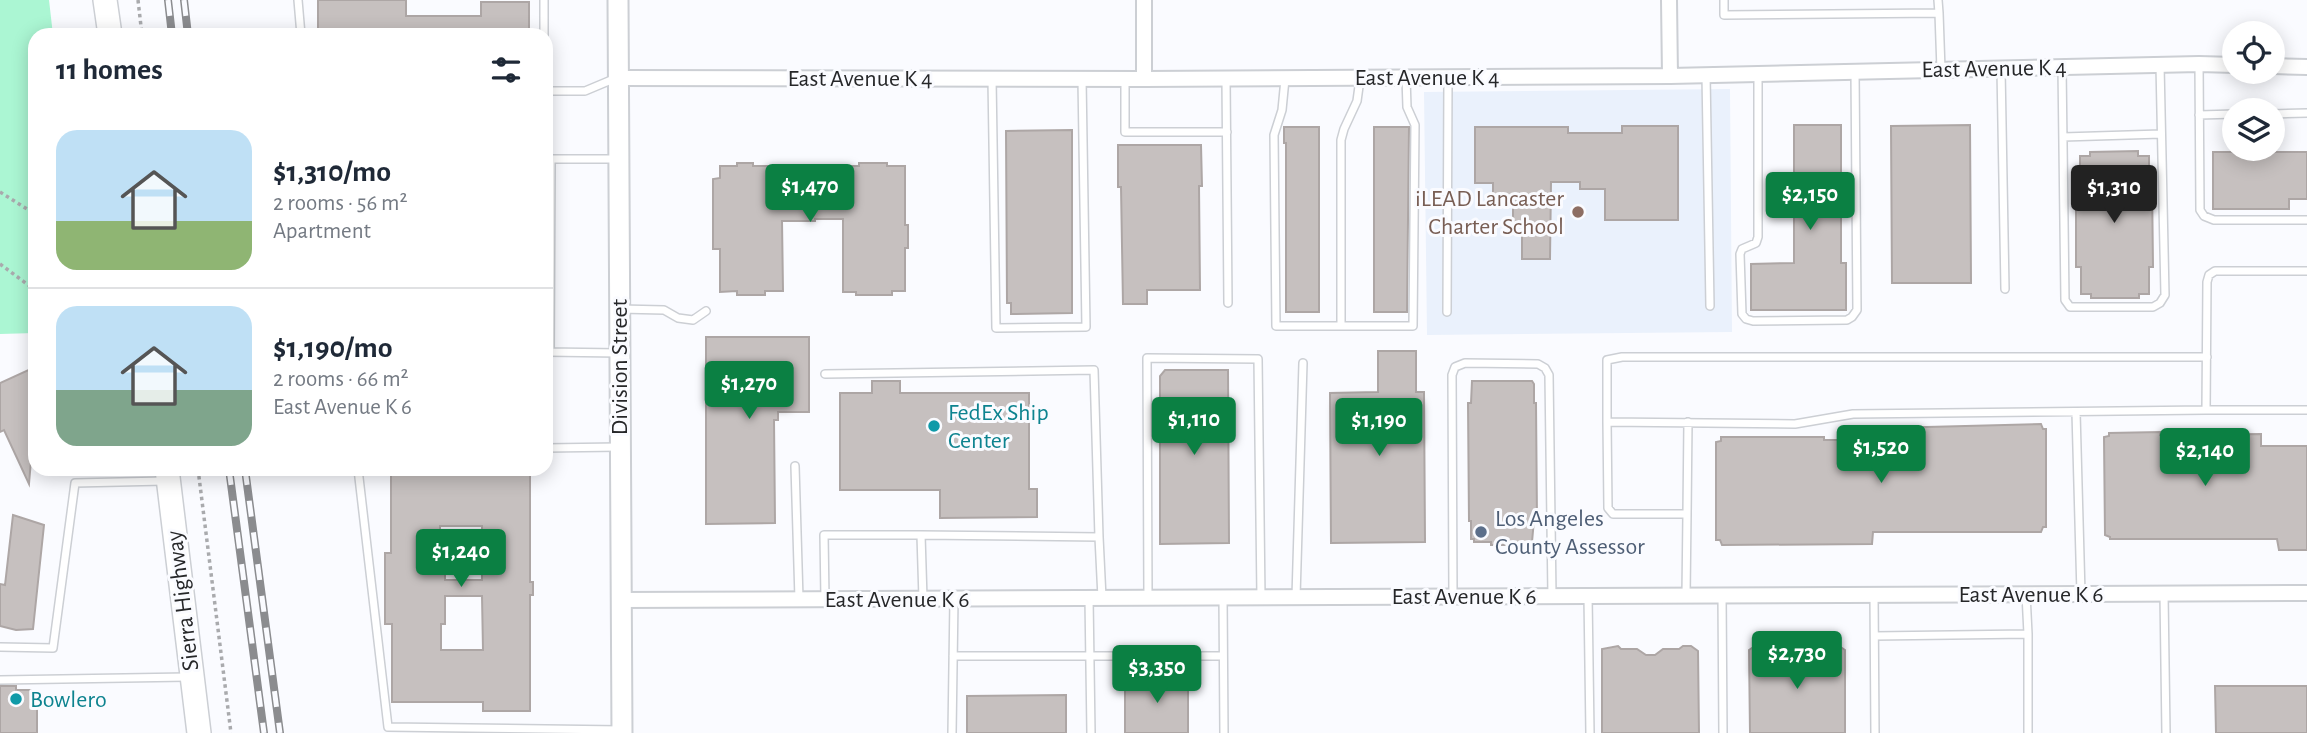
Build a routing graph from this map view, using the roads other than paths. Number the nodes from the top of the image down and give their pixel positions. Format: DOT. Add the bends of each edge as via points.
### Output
graph roads {
  1 [pos="106,0"];
  2 [pos="298,0"];
  3 [pos="544,0"];
  4 [pos="618,0"];
  5 [pos="1144,0"];
  6 [pos="1669,0"];
  7 [pos="1724,0"];
  8 [pos="1938,0"];
  9 [pos="1938,13"];
  10 [pos="109,28"];
  11 [pos="300,28"];
  12 [pos="544,28"];
  13 [pos="2160,64"];
  14 [pos="2199,64"];
  15 [pos="2222,65"];
  16 [pos="2285,66"];
  17 [pos="2062,67"];
  18 [pos="2307,67"];
  19 [pos="2001,68"];
  20 [pos="1941,69"];
  21 [pos="1854,72"];
  22 [pos="1758,74"];
  23 [pos="1706,75"];
  24 [pos="1670,76"];
  25 [pos="1448,77"];
  26 [pos="618,78"];
  27 [pos="992,78"];
  28 [pos="1226,78"];
  29 [pos="1285,78"];
  30 [pos="1360,78"];
  31 [pos="1406,78"];
  32 [pos="1082,79"];
  33 [pos="1125,79"];
  34 [pos="1144,79"];
  35 [pos="553,91"];
  36 [pos="2307,113"];
  37 [pos="2222,114"];
  38 [pos="2285,114"];
  39 [pos="2199,115"];
  40 [pos="1227,132"];
  41 [pos="2161,134"];
  42 [pos="2063,137"];
  43 [pos="553,159"];
  44 [pos="619,159"];
  45 [pos="2307,220"];
  46 [pos="2307,271"];
  47 [pos="2005,289"];
  48 [pos="1228,303"];
  49 [pos="1710,306"];
  50 [pos="619,309"];
  51 [pos="706,311"];
  52 [pos="1447,312"];
  53 [pos="1341,326"];
  54 [pos="553,352"];
  55 [pos="619,353"];
  56 [pos="2207,357"];
  57 [pos="1303,363"];
  58 [pos="825,374"];
  59 [pos="2207,410"];
  60 [pos="2307,410"];
  61 [pos="2076,412"];
  62 [pos="1607,422"];
  63 [pos="1688,422"];
  64 [pos="620,447"];
  65 [pos="553,448"];
  66 [pos="795,466"];
  67 [pos="156,476"];
  68 [pos="167,476"];
  69 [pos="359,476"];
  70 [pos="1687,514"];
  71 [pos="921,535"];
  72 [pos="1100,537"];
  73 [pos="2307,593"];
  74 [pos="2026,594"];
  75 [pos="2081,594"];
  76 [pos="2164,594"];
  77 [pos="1874,595"];
  78 [pos="1552,596"];
  79 [pos="1588,596"];
  80 [pos="1686,596"];
  81 [pos="1722,596"];
  82 [pos="1223,597"];
  83 [pos="1261,597"];
  84 [pos="1296,597"];
  85 [pos="1453,597"];
  86 [pos="923,598"];
  87 [pos="954,598"];
  88 [pos="1096,598"];
  89 [pos="1148,598"];
  90 [pos="799,599"];
  91 [pos="825,599"];
  92 [pos="620,600"];
  93 [pos="2028,634"];
  94 [pos="1875,636"];
  95 [pos="0,647"];
  96 [pos="953,656"];
  97 [pos="1223,656"];
  98 [pos="1090,657"];
  99 [pos="191,677"];
  100 [pos="0,680"];
  101 [pos="622,732"];
  102 [pos="199,733"];
  103 [pos="952,733"];
  104 [pos="1091,733"];
  105 [pos="1224,733"];
  106 [pos="1590,733"];
  107 [pos="1723,733"];
  108 [pos="1875,733"];
  109 [pos="2028,733"];
  110 [pos="2166,733"];
  1 -- 10 [label="main road"];
  2 -- 11 [label="lane"];
  3 -- 12 [label="lane"];
  4 -- 26 [label="main road, Division Street"];
  5 -- 34 [label="street"];
  6 -- 24 [label="street"];
  7 -- 9 [label="lane" via="1724,15"];
  8 -- 9 [label="lane"];
  9 -- 20 [label="lane"];
  13 -- 14 [label="street, East Avenue K 4"];
  13 -- 17 [label="street, East Avenue K 4"];
  13 -- 41 [label="lane"];
  14 -- 15 [label="street, East Avenue K 4"];
  14 -- 39 [label="lane"];
  16 -- 18 [label="street"];
  17 -- 19 [label="street, East Avenue K 4"];
  17 -- 42 [label="lane"];
  19 -- 20 [label="street, East Avenue K 4"];
  19 -- 47 [label="lane"];
  20 -- 21 [label="street, East Avenue K 4"];
  21 -- 22 [label="street, East Avenue K 4"];
  21 -- 22 [label="lane" via="1857,310 1847,320 1753,321 1742,314 1740,254 1758,237"];
  22 -- 23 [label="street, East Avenue K 4"];
  23 -- 24 [label="street, East Avenue K 4"];
  23 -- 49 [label="lane"];
  24 -- 25 [label="street, East Avenue K 4"];
  25 -- 31 [label="street, East Avenue K 4"];
  25 -- 52 [label="lane"];
  26 -- 27 [label="street, East Avenue K 4"];
  26 -- 35 [label="lane" via="584,91"];
  26 -- 44 [label="main road, Division Street"];
  27 -- 32 [label="street, East Avenue K 4"];
  27 -- 32 [label="lane" via="996,328 1086,327"];
  28 -- 29 [label="street, East Avenue K 4"];
  28 -- 34 [label="street, East Avenue K 4"];
  28 -- 40 [label="lane"];
  29 -- 30 [label="street, East Avenue K 4"];
  29 -- 53 [label="lane" via="1274,135 1276,327"];
  30 -- 31 [label="street, East Avenue K 4"];
  30 -- 53 [label="lane" via="1357,101 1341,140"];
  31 -- 53 [label="lane" via="1407,107 1415,125 1413,326"];
  32 -- 33 [label="street, East Avenue K 4"];
  33 -- 34 [label="street, East Avenue K 4"];
  33 -- 40 [label="lane" via="1125,132"];
  36 -- 38 [label="lane"];
  37 -- 39 [label="lane"];
  39 -- 45 [label="lane" via="2200,210 2204,216 2214,220"];
  40 -- 48 [label="lane"];
  41 -- 42 [label="lane"];
  41 -- 42 [label="lane" via="2165,295 2153,307 2070,307 2065,300"];
  43 -- 44 [label="lane"];
  44 -- 50 [label="main road, Division Street"];
  46 -- 56 [label="lane" via="2215,271 2209,275"];
  50 -- 51 [label="lane" via="664,310 693,320"];
  50 -- 55 [label="main road, Division Street"];
  54 -- 55 [label="lane"];
  55 -- 64 [label="main road, Division Street"];
  56 -- 59 [label="lane"];
  56 -- 62 [label="lane" via="1622,357 1607,360"];
  57 -- 84 [label="lane"];
  58 -- 72 [label="lane" via="1094,370"];
  59 -- 60 [label="lane"];
  59 -- 61 [label="lane"];
  61 -- 63 [label="lane" via="1853,414 1795,424"];
  61 -- 75 [label="lane"];
  62 -- 63 [label="lane"];
  62 -- 70 [label="lane" via="1608,508 1613,514"];
  63 -- 70 [label="lane"];
  64 -- 65 [label="lane"];
  64 -- 92 [label="main road, Division Street"];
  66 -- 90 [label="lane"];
  67 -- 95 [label="lane" via="75,483 53,648"];
  68 -- 99 [label="main road, Sierra Highway"];
  69 -- 101 [label="lane" via="388,727"];
  70 -- 80 [label="lane"];
  71 -- 72 [label="lane"];
  71 -- 86 [label="lane"];
  71 -- 91 [label="lane" via="824,535"];
  72 -- 88 [label="lane"];
  73 -- 76 [label="street, East Avenue K 6"];
  74 -- 75 [label="street, East Avenue K 6"];
  74 -- 77 [label="street, East Avenue K 6"];
  74 -- 93 [label="lane"];
  75 -- 76 [label="street, East Avenue K 6"];
  76 -- 110 [label="lane"];
  77 -- 81 [label="street, East Avenue K 6"];
  77 -- 94 [label="lane"];
  78 -- 79 [label="street, East Avenue K 6"];
  78 -- 85 [label="street, East Avenue K 6"];
  78 -- 85 [label="lane" via="1549,375 1538,364 1465,363 1455,367 1452,375"];
  79 -- 80 [label="street, East Avenue K 6"];
  79 -- 106 [label="lane"];
  80 -- 81 [label="street, East Avenue K 6"];
  81 -- 107 [label="lane"];
  82 -- 83 [label="street, East Avenue K 6"];
  82 -- 89 [label="street, East Avenue K 6"];
  82 -- 97 [label="lane"];
  83 -- 84 [label="street, East Avenue K 6"];
  83 -- 89 [label="lane" via="1258,359 1147,358"];
  84 -- 85 [label="street, East Avenue K 6"];
  86 -- 87 [label="street, East Avenue K 6"];
  86 -- 91 [label="street, East Avenue K 6"];
  87 -- 88 [label="street, East Avenue K 6"];
  87 -- 96 [label="lane"];
  88 -- 89 [label="street, East Avenue K 6"];
  88 -- 98 [label="lane"];
  90 -- 91 [label="street, East Avenue K 6"];
  90 -- 92 [label="street, East Avenue K 6"];
  92 -- 101 [label="main road, Division Street"];
  93 -- 94 [label="lane"];
  93 -- 109 [label="lane"];
  94 -- 108 [label="lane"];
  96 -- 98 [label="lane"];
  96 -- 103 [label="lane"];
  97 -- 98 [label="lane"];
  97 -- 105 [label="lane"];
  98 -- 104 [label="lane"];
  99 -- 100 [label="lane"];
  99 -- 102 [label="main road, Sierra Highway"];
}
